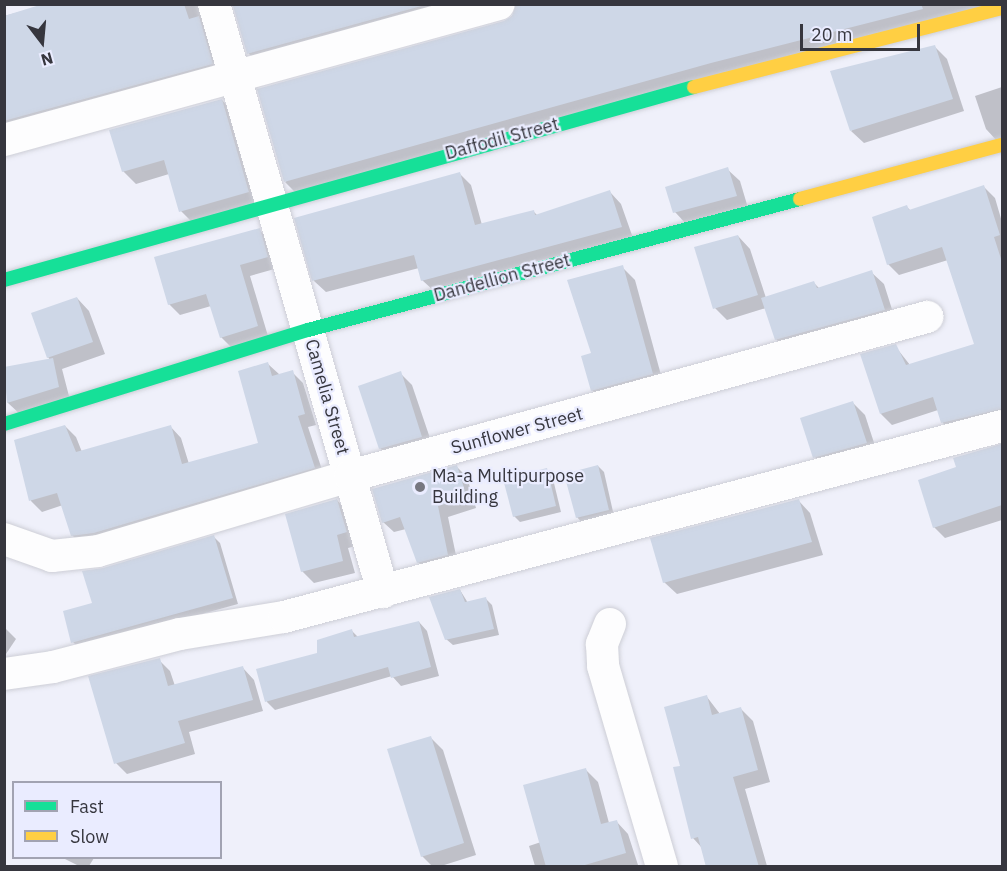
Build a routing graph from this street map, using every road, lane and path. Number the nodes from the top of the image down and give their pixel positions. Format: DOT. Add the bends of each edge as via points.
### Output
graph roads {
  1 [pos="214,4"];
  2 [pos="499,4"];
  3 [pos="1002,8"];
  4 [pos="947,13"];
  5 [pos="234,76"];
  6 [pos="4,140"];
  7 [pos="1002,145"];
  8 [pos="271,202"];
  9 [pos="4,280"];
  10 [pos="927,317"];
  11 [pos="308,330"];
  12 [pos="4,424"];
  13 [pos="1002,426"];
  14 [pos="350,476"];
  15 [pos="4,539"];
  16 [pos="383,592"];
  17 [pos="610,624"];
  18 [pos="4,674"];
  19 [pos="662,867"];
  1 -- 5 [label="street"];
  2 -- 5 [label="street"];
  3 -- 4 [label="street, Daffodil Street"];
  4 -- 8 [label="street, Daffodil Street"];
  5 -- 6 [label="street"];
  5 -- 8 [label="street, Camelia Street"];
  7 -- 11 [label="street, Dandellion Street"];
  8 -- 9 [label="street, Daffodil Street"];
  8 -- 11 [label="street, Camelia Street"];
  10 -- 14 [label="street, Sunflower Street"];
  11 -- 12 [label="street, Dandellion Street"];
  11 -- 14 [label="street, Camelia Street"];
  13 -- 16 [label="street"];
  14 -- 15 [label="street, Sunflower Street" via="74,556 52,556"];
  14 -- 16 [label="street, Camelia Street"];
  16 -- 18 [label="street" via="250,624 149,641 53,667"];
  17 -- 19 [label="street" via="602,644 603,666"];
}
